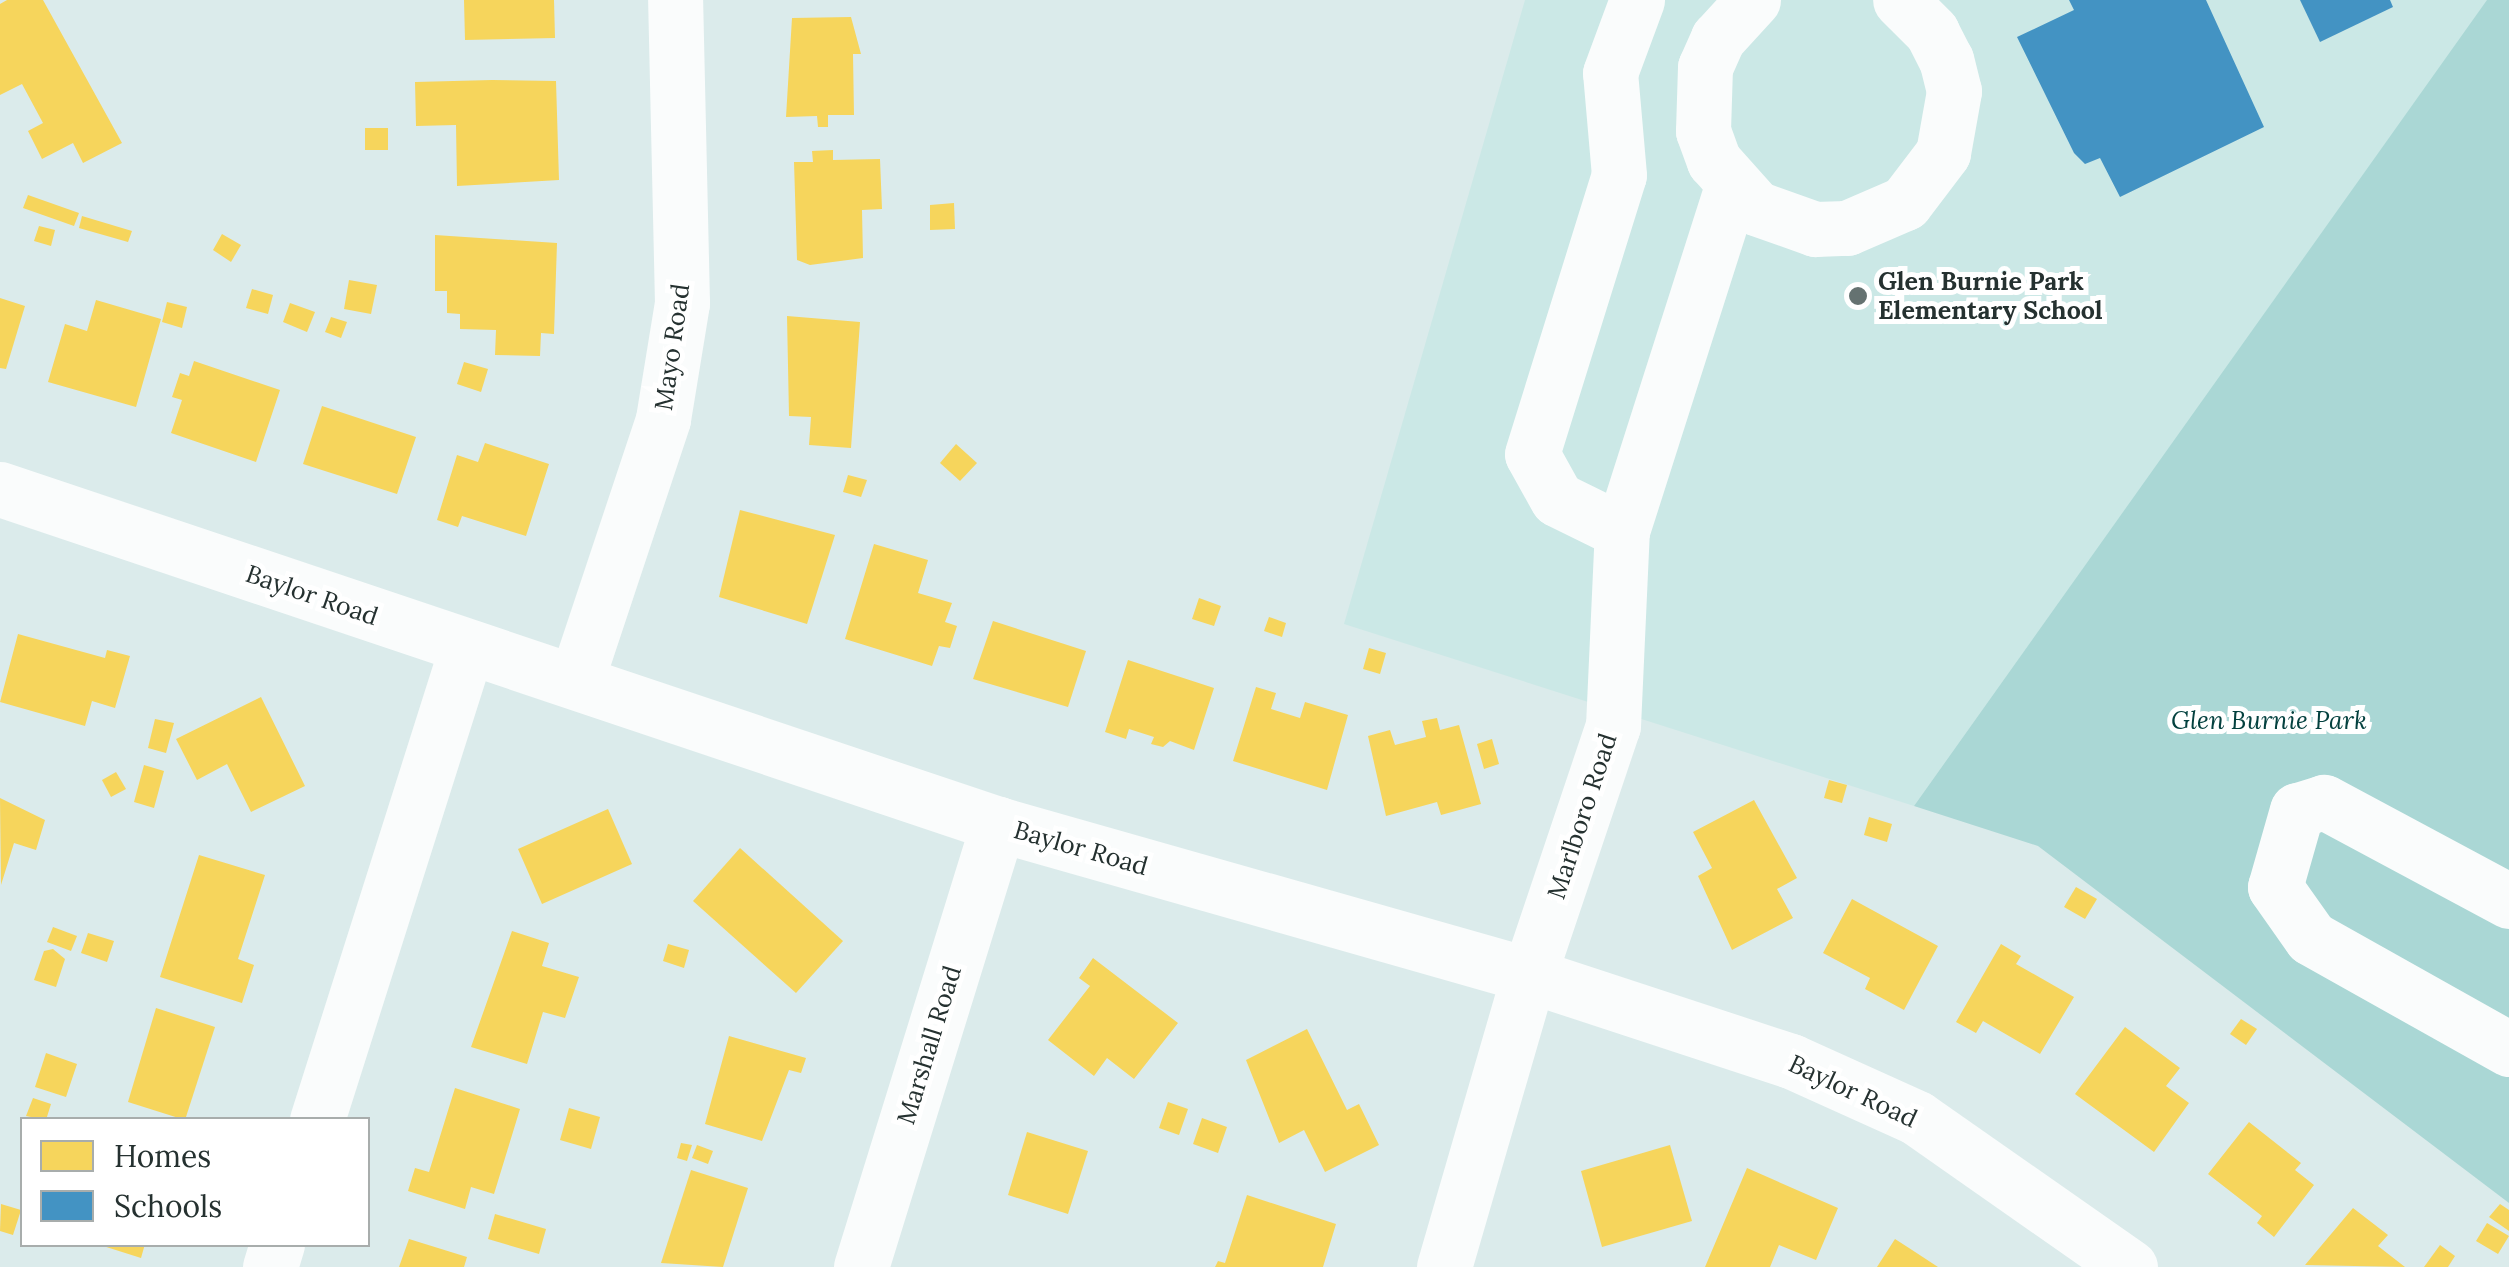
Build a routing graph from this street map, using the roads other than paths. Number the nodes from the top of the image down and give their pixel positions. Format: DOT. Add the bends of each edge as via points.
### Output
graph roads {
  1 [pos="676,0"];
  2 [pos="1637,0"];
  3 [pos="1753,0"];
  4 [pos="1900,0"];
  5 [pos="1732,187"];
  6 [pos="0,489"];
  7 [pos="1622,530"];
  8 [pos="467,648"];
  9 [pos="576,681"];
  10 [pos="998,824"];
  11 [pos="2509,902"];
  12 [pos="1529,975"];
  13 [pos="2509,1048"];
  14 [pos="318,1117"];
  15 [pos="861,1267"];
  16 [pos="1444,1267"];
  17 [pos="2130,1267"];
  1 -- 9 [label="street, Mayo Road" via="682,304 663,419"];
  2 -- 7 [label="street" via="1610,73 1619,174 1532,454 1557,499"];
  3 -- 5 [label="street" via="1718,38 1700,99 1703,131"];
  4 -- 5 [label="street" via="1932,32 1954,91 1952,123 1928,180 1905,203 1847,228 1784,222"];
  5 -- 7 [label="street, Marlboro Road"];
  6 -- 8 [label="street, Baylor Road"];
  7 -- 12 [label="street, Marlboro Road" via="1613,726"];
  8 -- 9 [label="street, Baylor Road"];
  8 -- 14 [label="street"];
  9 -- 10 [label="street, Baylor Road"];
  10 -- 12 [label="street, Baylor Road"];
  10 -- 15 [label="street, Marshall Road"];
  11 -- 13 [label="street" via="2324,802 2298,810 2275,887 2311,938"];
  12 -- 16 [label="street, Marlboro Road"];
  12 -- 17 [label="street, Baylor Road" via="1791,1061 1917,1118"];
}
